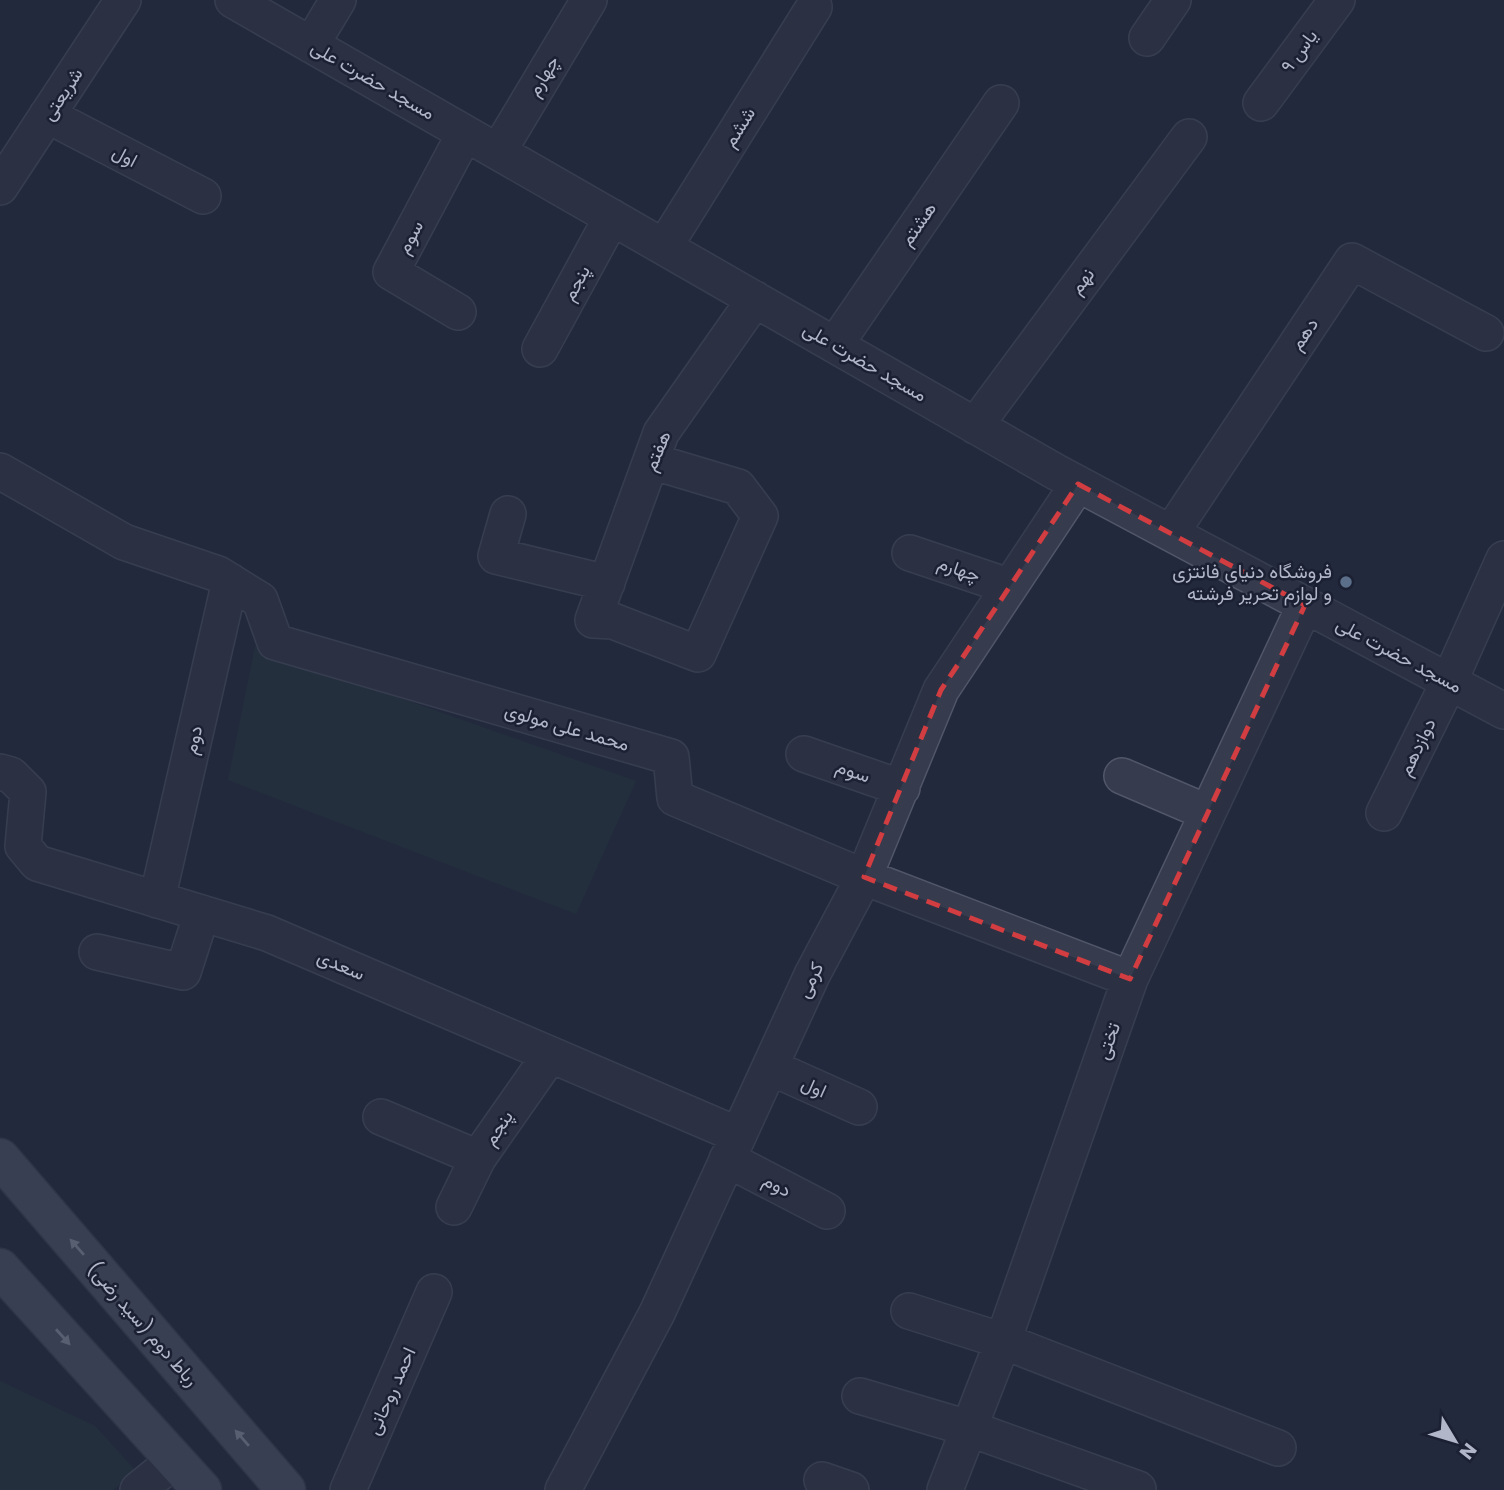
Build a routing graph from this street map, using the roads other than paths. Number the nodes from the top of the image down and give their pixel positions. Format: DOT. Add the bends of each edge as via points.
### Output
graph roads {
  1 [pos="123,0"];
  2 [pos="233,0"];
  3 [pos="338,0"];
  4 [pos="589,0"];
  5 [pos="1173,0"];
  6 [pos="1337,0"];
  7 [pos="814,7"];
  8 [pos="1147,38"];
  9 [pos="311,45"];
  10 [pos="1001,103"];
  11 [pos="1261,103"];
  12 [pos="47,115"];
  13 [pos="465,134"];
  14 [pos="1189,137"];
  15 [pos="498,152"];
  16 [pos="0,187"];
  17 [pos="203,197"];
  18 [pos="612,217"];
  19 [pos="664,247"];
  20 [pos="755,299"];
  21 [pos="458,312"];
  22 [pos="1486,333"];
  23 [pos="835,345"];
  24 [pos="540,349"];
  25 [pos="975,426"];
  26 [pos="651,461"];
  27 [pos="0,471"];
  28 [pos="1078,484"];
  29 [pos="508,514"];
  30 [pos="1171,533"];
  31 [pos="910,553"];
  32 [pos="1504,559"];
  33 [pos="230,581"];
  34 [pos="607,583"];
  35 [pos="1008,586"];
  36 [pos="1305,605"];
  37 [pos="1449,682"];
  38 [pos="1504,711"];
  39 [pos="804,754"];
  40 [pos="0,772"];
  41 [pos="1122,776"];
  42 [pos="902,788"];
  43 [pos="1206,811"];
  44 [pos="1384,813"];
  45 [pos="864,877"];
  46 [pos="157,900"];
  47 [pos="202,913"];
  48 [pos="97,952"];
  49 [pos="1130,979"];
  50 [pos="550,1055"];
  51 [pos="770,1067"];
  52 [pos="859,1107"];
  53 [pos="381,1117"];
  54 [pos="733,1147"];
  55 [pos="0,1158"];
  56 [pos="478,1158"];
  57 [pos="454,1207"];
  58 [pos="827,1211"];
  59 [pos="0,1268"];
  60 [pos="434,1292"];
  61 [pos="909,1311"];
  62 [pos="1003,1341"];
  63 [pos="860,1396"];
  64 [pos="971,1429"];
  65 [pos="1278,1448"];
  66 [pos="175,1460"];
  67 [pos="1138,1489"];
  68 [pos="138,1490"];
  69 [pos="202,1490"];
  70 [pos="286,1490"];
  71 [pos="348,1490"];
  72 [pos="563,1490"];
  73 [pos="945,1490"];
  1 -- 12 [label="street, شریعتی"];
  2 -- 9 [label="street, مسجد حضرت علی"];
  3 -- 9 [label="street"];
  4 -- 15 [label="street, چهارم"];
  5 -- 8 [label="street"];
  6 -- 11 [label="street, یاس ۹"];
  7 -- 19 [label="street, ششم"];
  9 -- 13 [label="street, مسجد حضرت علی"];
  10 -- 23 [label="street, هشتم"];
  12 -- 16 [label="street, شریعتی"];
  12 -- 17 [label="street, اول"];
  13 -- 15 [label="street, مسجد حضرت علی"];
  13 -- 21 [label="street, سوم" via="391,272"];
  14 -- 25 [label="street, نهم"];
  15 -- 18 [label="street, مسجد حضرت علی"];
  18 -- 19 [label="street, مسجد حضرت علی"];
  18 -- 24 [label="street, پنجم"];
  19 -- 20 [label="street, مسجد حضرت علی"];
  20 -- 23 [label="street, مسجد حضرت علی"];
  20 -- 26 [label="street, هفتم" via="661,433"];
  22 -- 30 [label="street, دهم" via="1352,261"];
  23 -- 25 [label="street, مسجد حضرت علی"];
  25 -- 28 [label="street, مسجد حضرت علی"];
  26 -- 34 [label="street, هفتم"];
  26 -- 34 [label="street, هفتم" via="738,487 760,516 698,654 613,621 593,620"];
  27 -- 33 [label="street, محمد علی مولوی" via="124,542"];
  28 -- 30 [label="street, مسجد حضرت علی"];
  28 -- 35 [label="street, کرمی"];
  29 -- 34 [label="street" via="496,556"];
  30 -- 36 [label="street, مسجد حضرت علی"];
  31 -- 35 [label="street, چهارم"];
  32 -- 37 [label="street, دوازدهم"];
  33 -- 45 [label="street, محمد علی مولوی" via="260,600 275,642 671,757 675,798"];
  33 -- 46 [label="street, دوم"];
  35 -- 42 [label="street, کرمی" via="941,690"];
  36 -- 37 [label="street, مسجد حضرت علی"];
  36 -- 43 [label="street, تختی"];
  37 -- 38 [label="street, مسجد حضرت علی"];
  37 -- 44 [label="street, دوازدهم"];
  39 -- 42 [label="street, سوم"];
  40 -- 46 [label="street, سعدی" via="11,775 28,792 23,846 37,863"];
  41 -- 43 [label="street"];
  42 -- 45 [label="street, کرمی"];
  43 -- 49 [label="street, تختی"];
  45 -- 49 [label="street, محمد علی مولوی"];
  45 -- 51 [label="street, کرمی"];
  46 -- 47 [label="street, سعدی"];
  47 -- 48 [label="street" via="183,972"];
  47 -- 50 [label="street, سعدی" via="267,933"];
  49 -- 62 [label="street, تختی"];
  50 -- 54 [label="street, سعدی"];
  50 -- 56 [label="street, پنجم"];
  51 -- 52 [label="street, اول"];
  51 -- 54 [label="street, کرمی"];
  53 -- 56 [label="street"];
  54 -- 58 [label="street, دوم"];
  54 -- 72 [label="street, کرمی" via="657,1313"];
  70 -- 55 [label="main road, رباط دوم (سید رضی), one-way"];
  56 -- 57 [label="street, پنجم"];
  59 -- 66 [label="main road, one-way"];
  60 -- 71 [label="street, احمد روحانی"];
  61 -- 62 [label="street"];
  62 -- 64 [label="street, تختی"];
  62 -- 65 [label="street"];
  63 -- 64 [label="street"];
  64 -- 67 [label="street"];
  64 -- 73 [label="street, تختی"];
  66 -- 68 [label="street"];
  66 -- 69 [label="main road"];
}
